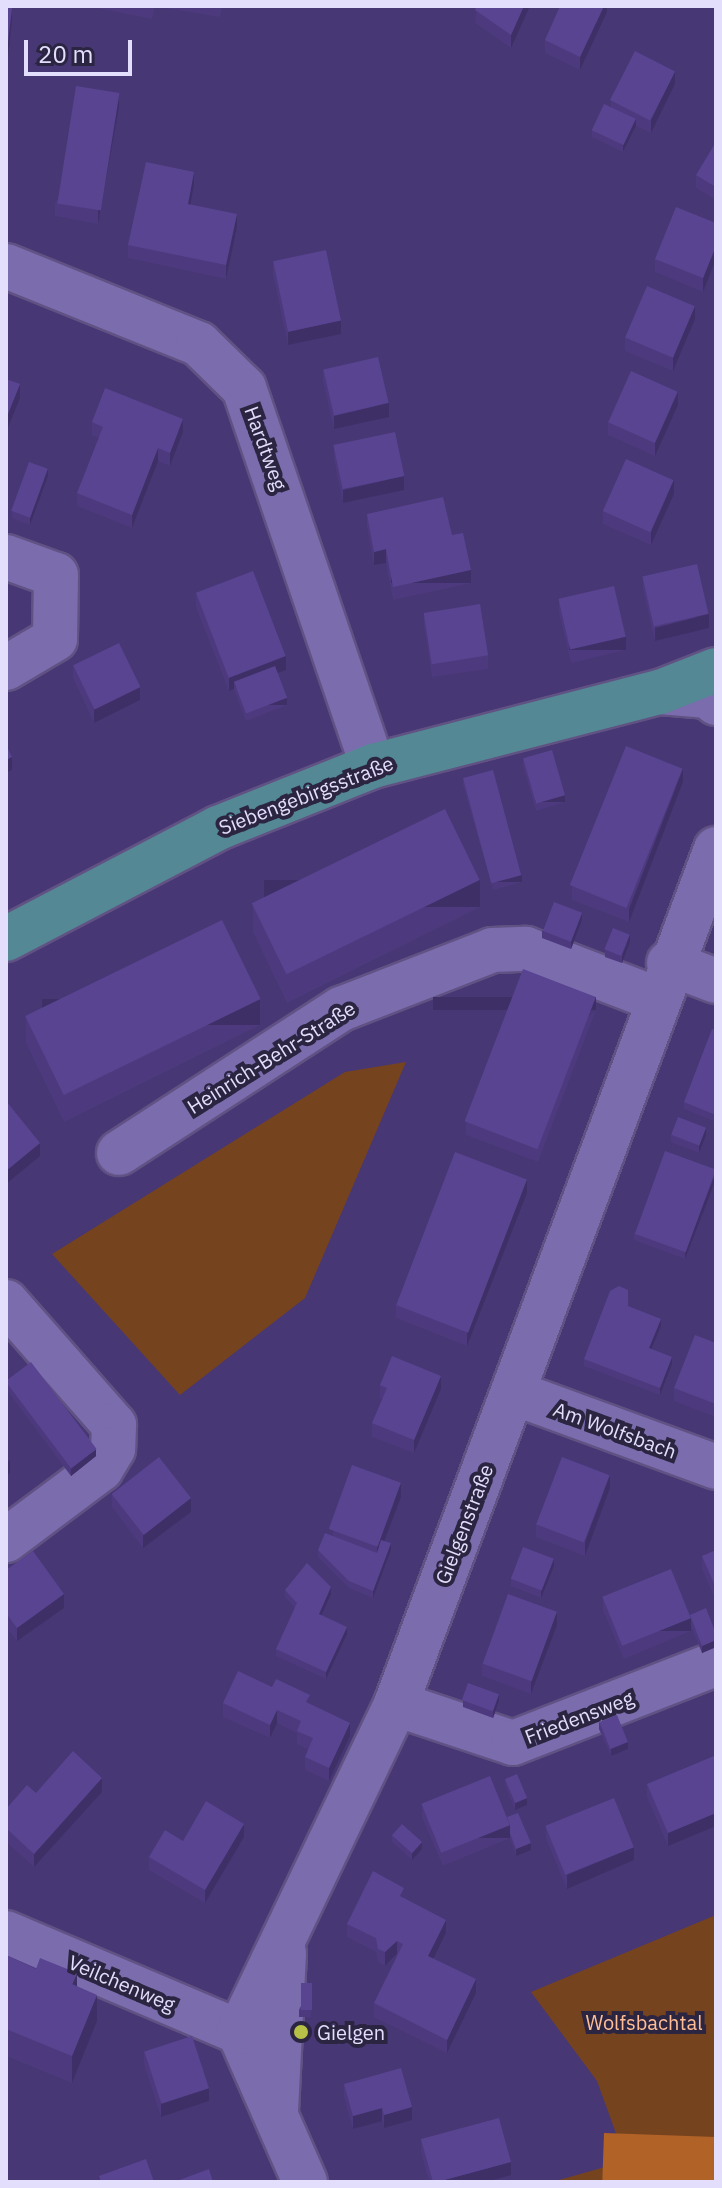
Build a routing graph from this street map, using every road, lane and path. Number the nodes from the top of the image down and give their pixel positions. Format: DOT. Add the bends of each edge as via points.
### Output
graph roads {
  1 [pos="6,266"];
  2 [pos="6,557"];
  3 [pos="6,668"];
  4 [pos="716,670"];
  5 [pos="660,692"];
  6 [pos="716,703"];
  7 [pos="373,766"];
  8 [pos="716,849"];
  9 [pos="6,939"];
  10 [pos="662,981"];
  11 [pos="716,981"];
  12 [pos="119,1153"];
  13 [pos="6,1302"];
  14 [pos="514,1393"];
  15 [pos="716,1467"];
  16 [pos="6,1540"];
  17 [pos="716,1664"];
  18 [pos="396,1704"];
  19 [pos="6,1933"];
  20 [pos="284,1934"];
  21 [pos="239,2032"];
  22 [pos="276,2115"];
  23 [pos="305,2182"];
  1 -- 7 [label="street, Hardtweg" via="199,344 244,388"];
  2 -- 3 [label="street" via="56,575 55,639"];
  4 -- 5 [label="main road, Siebengebirgsstraße"];
  5 -- 6 [label="street" via="708,696"];
  5 -- 7 [label="main road, Siebengebirgsstraße"];
  7 -- 9 [label="main road, Siebengebirgsstraße" via="218,828"];
  8 -- 10 [label="street, Gielgenstraße"];
  10 -- 11 [label="street, Heinrich-Behr-Straße"];
  10 -- 12 [label="street, Heinrich-Behr-Straße" via="526,949 492,950 341,1009"];
  10 -- 14 [label="street, Gielgenstraße"];
  13 -- 16 [label="street" via="114,1425 113,1449 101,1469"];
  14 -- 15 [label="street, Am Wolfsbach"];
  14 -- 18 [label="street, Gielgenstraße"];
  17 -- 18 [label="street, Friedensweg" via="513,1743"];
  18 -- 20 [label="street, Gielgenstraße"];
  19 -- 21 [label="street, Veilchenweg"];
  20 -- 21 [label="street, Gielgenstraße"];
  20 -- 22 [label="street"];
  21 -- 22 [label="street"];
  22 -- 23 [label="street"];
}
